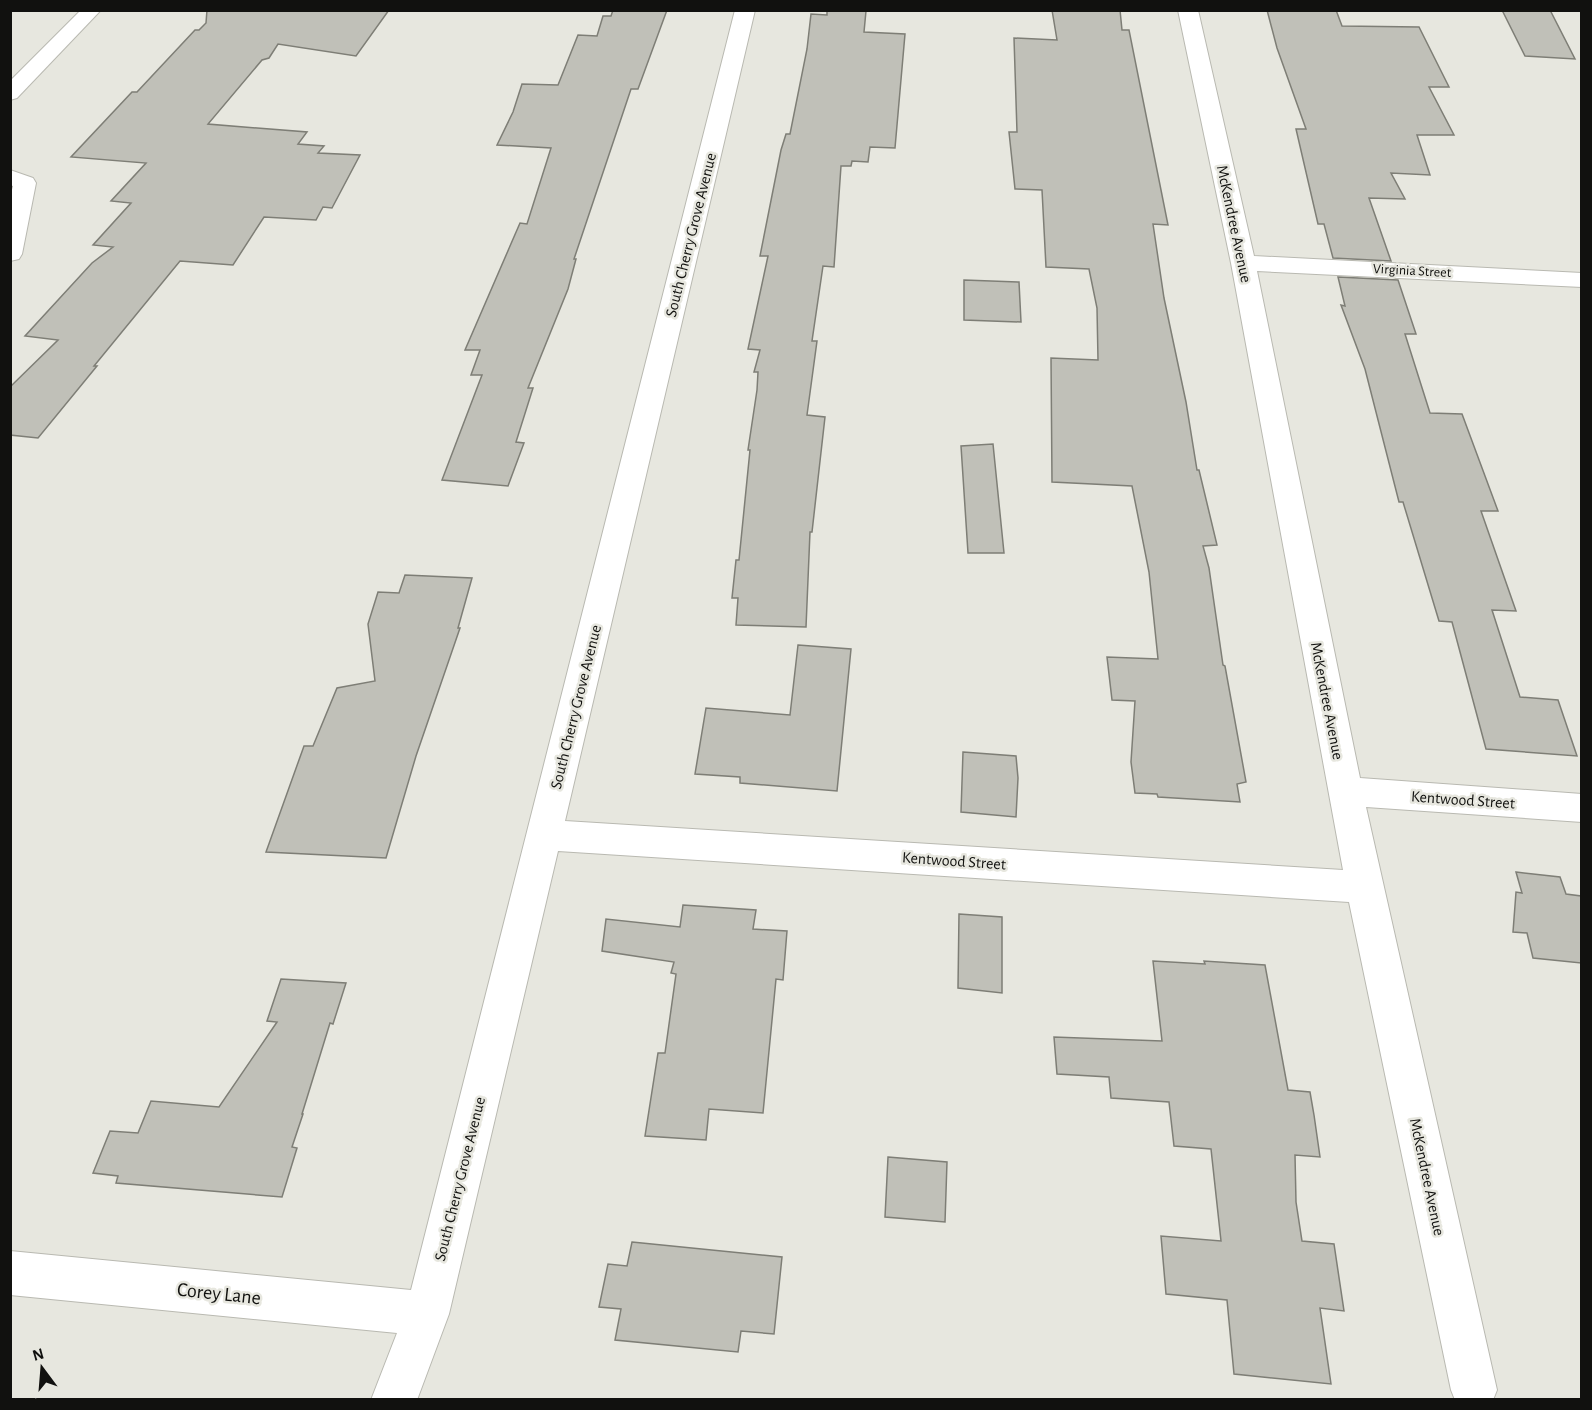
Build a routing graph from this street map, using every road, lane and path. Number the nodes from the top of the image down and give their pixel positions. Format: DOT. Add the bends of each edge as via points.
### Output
graph roads {
  1 [pos="92,10"];
  2 [pos="745,10"];
  3 [pos="1188,10"];
  4 [pos="10,94"];
  5 [pos="10,177"];
  6 [pos="10,254"];
  7 [pos="1243,263"];
  8 [pos="1581,280"];
  9 [pos="1345,791"];
  10 [pos="1581,808"];
  11 [pos="545,835"];
  12 [pos="1364,887"];
  13 [pos="10,1273"];
  14 [pos="427,1314"];
  15 [pos="1474,1390"];
  16 [pos="394,1400"];
  1 -- 4 [label="street"];
  2 -- 11 [label="street, South Cherry Grove Avenue"];
  3 -- 7 [label="street, McKendree Avenue"];
  5 -- 6 [label="street" via="25,183"];
  7 -- 8 [label="street, Virginia Street"];
  7 -- 9 [label="street, McKendree Avenue"];
  9 -- 10 [label="street, Kentwood Street"];
  9 -- 12 [label="street, McKendree Avenue"];
  11 -- 12 [label="street, Kentwood Street"];
  11 -- 14 [label="street, South Cherry Grove Avenue"];
  12 -- 15 [label="street, McKendree Avenue"];
  13 -- 14 [label="street, Corey Lane"];
  14 -- 16 [label="street, South Cherry Grove Avenue"];
}
